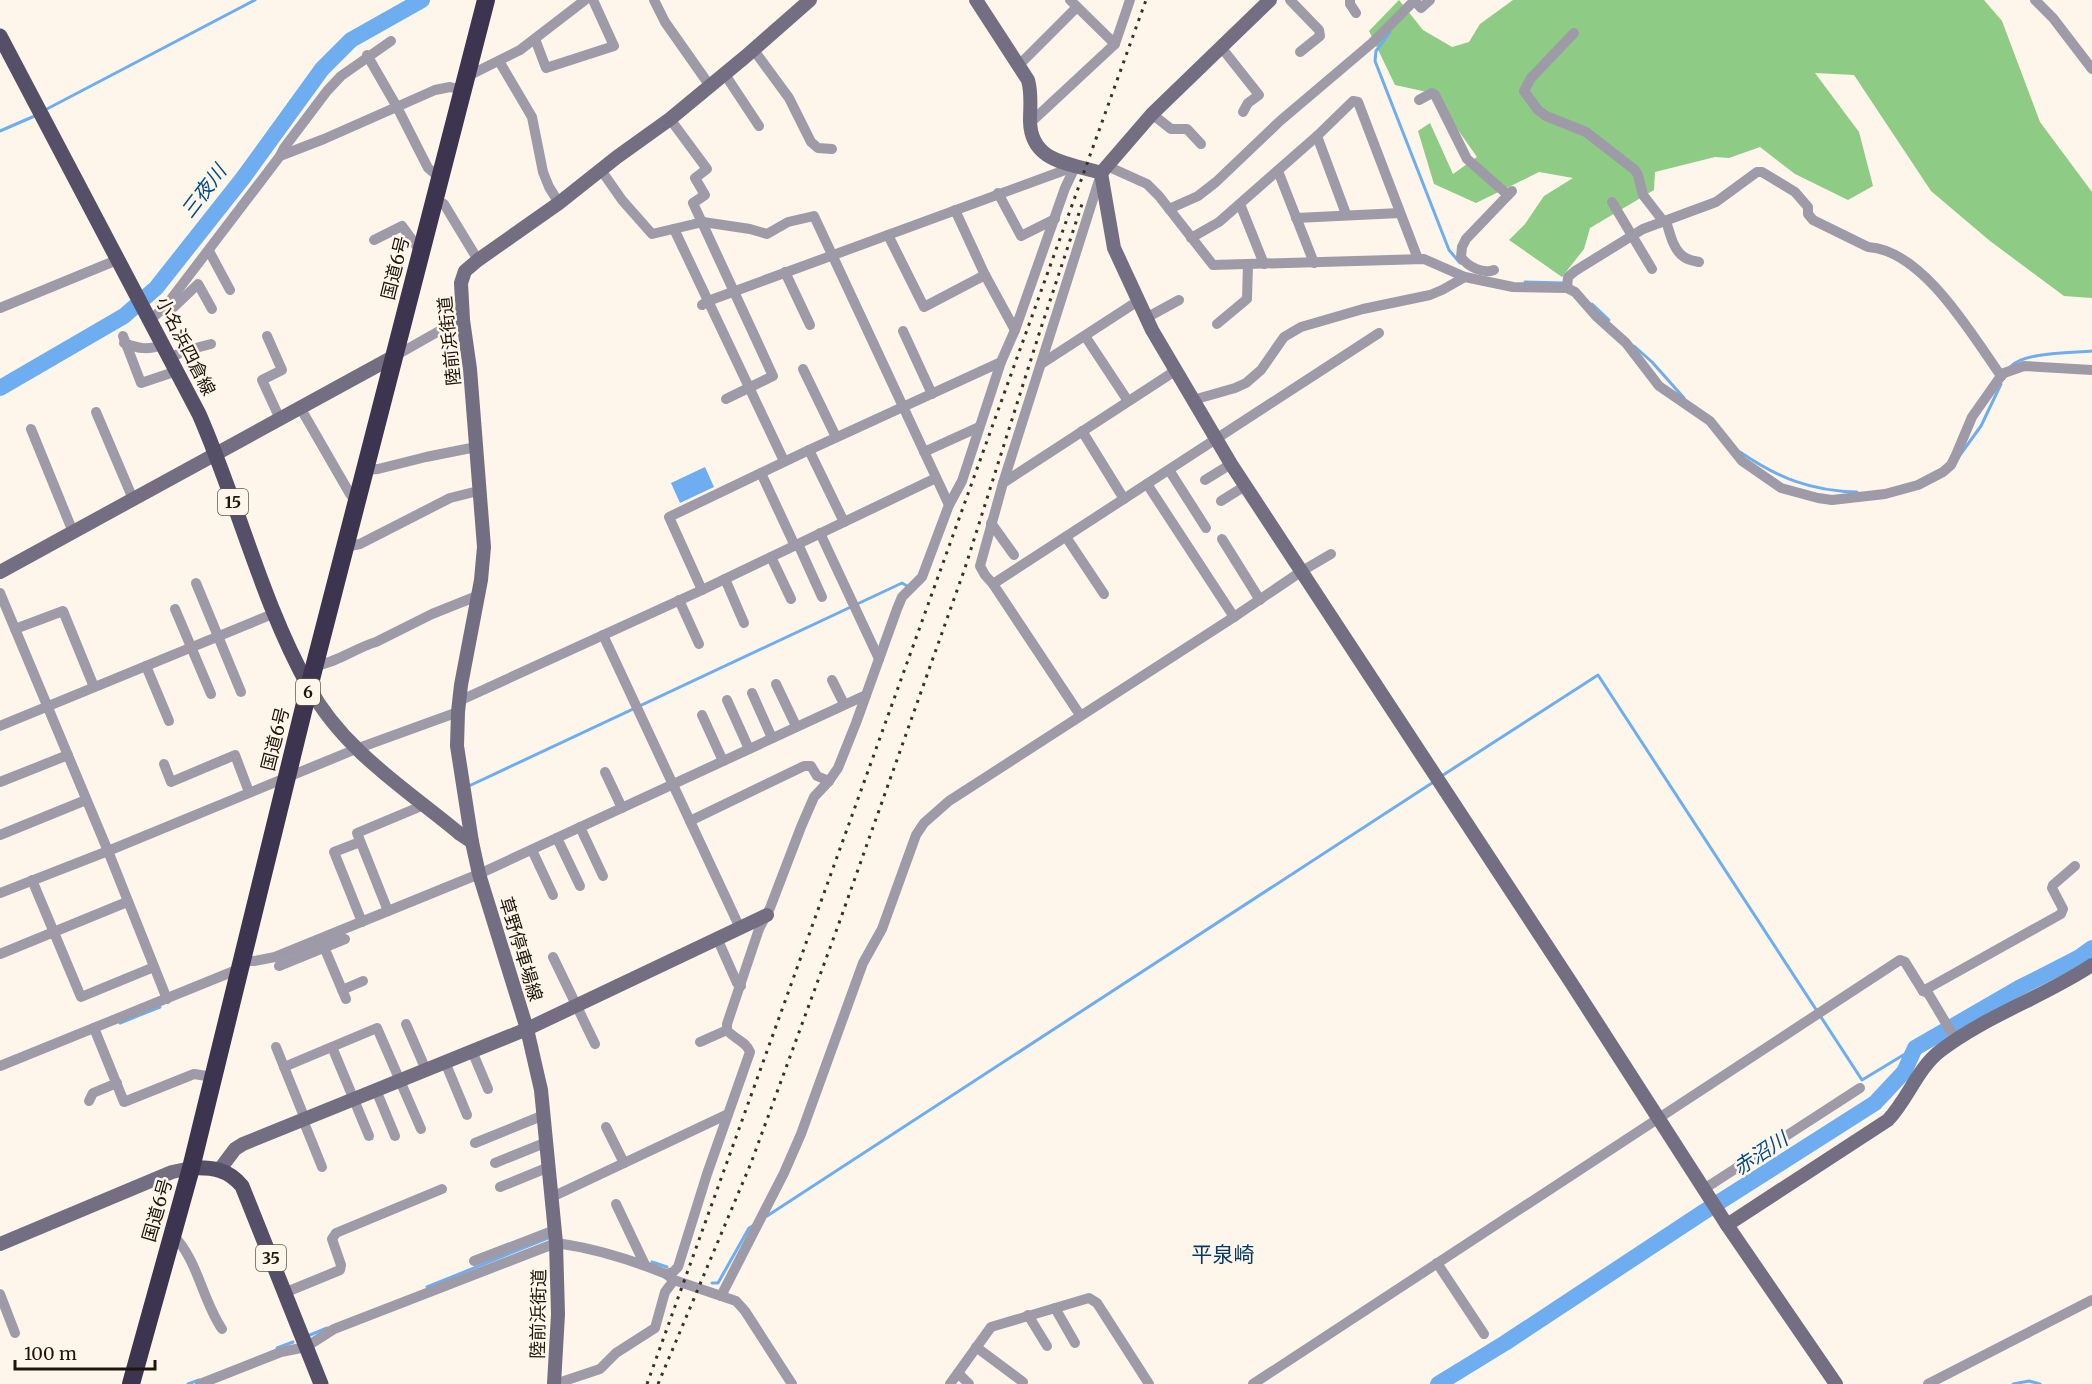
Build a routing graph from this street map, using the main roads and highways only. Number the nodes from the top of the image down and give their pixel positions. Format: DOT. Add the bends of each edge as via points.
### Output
graph roads {
  1 [pos="486,0"];
  2 [pos="1,40"];
  3 [pos="309,687"];
  4 [pos="191,1168"];
  5 [pos="131,1384"];
  6 [pos="321,1384"];
  1 -- 3 [label="highway, 国道6号 / 6"];
  2 -- 3 [label="main road, 小名浜四倉線 / 15" via="117,260 155,316 170,358 199,414 275,613"];
  3 -- 4 [label="highway, 国道6号 / 6"];
  4 -- 5 [label="highway, 国道6号 / 6"];
  4 -- 6 [label="main road, 35" via="220,1170 242,1186"];
}
